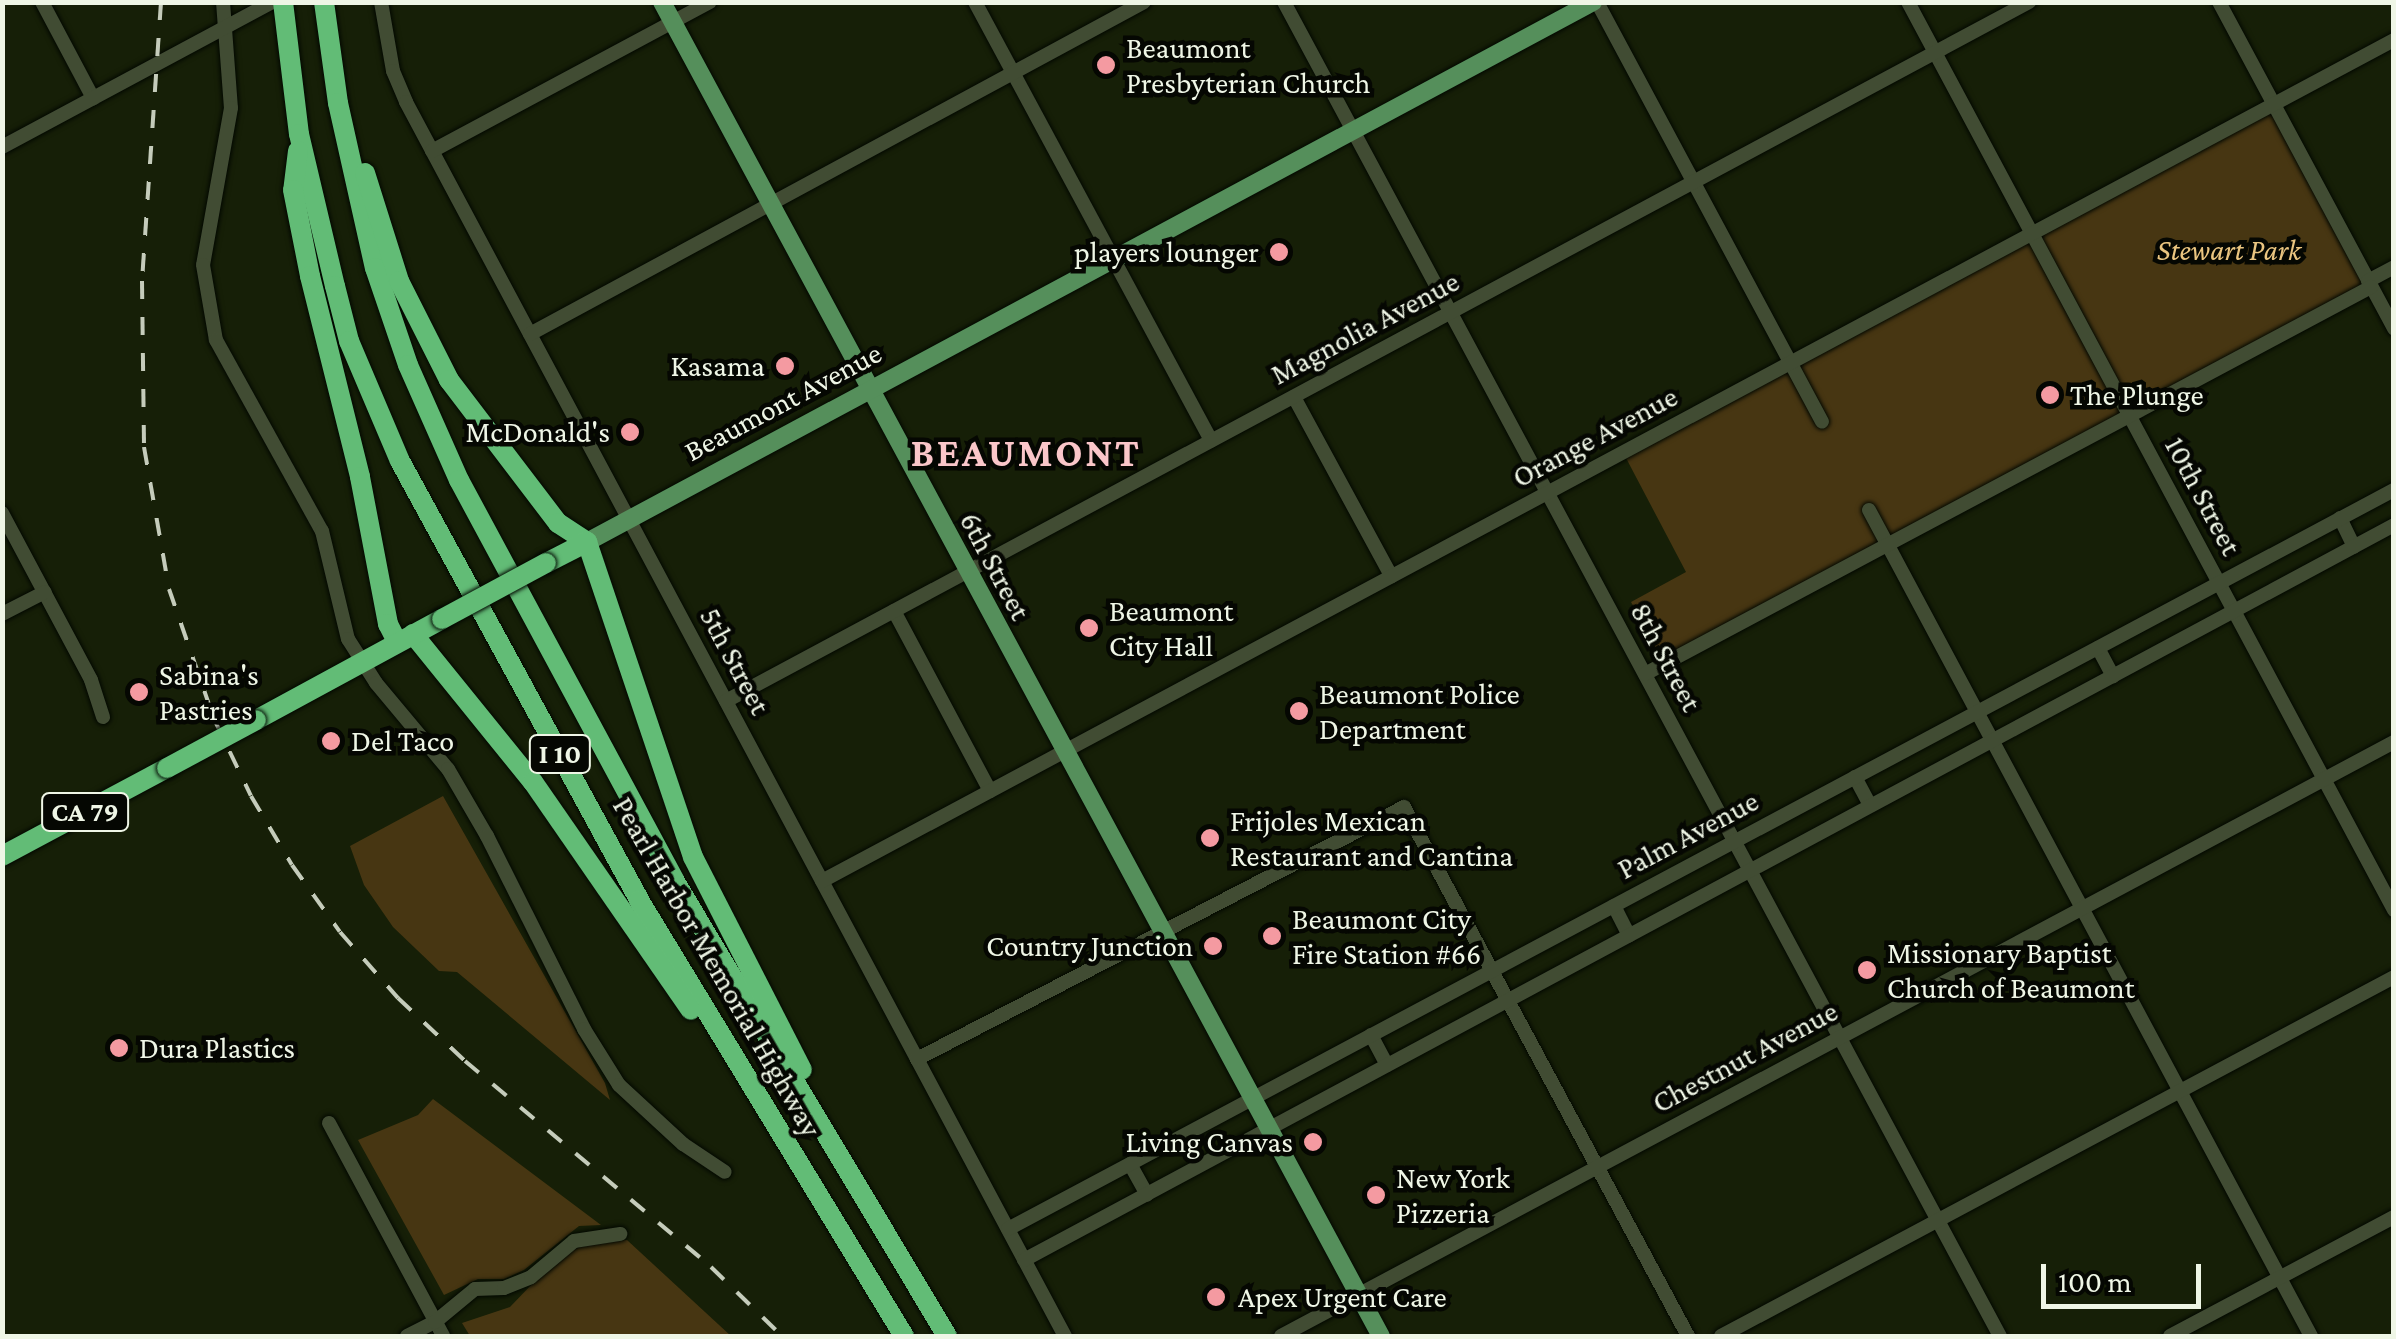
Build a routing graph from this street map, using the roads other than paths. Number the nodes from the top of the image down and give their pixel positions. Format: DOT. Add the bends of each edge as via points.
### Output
graph roads {
  1 [pos="42,2"];
  2 [pos="223,2"];
  3 [pos="272,2"];
  4 [pos="284,2"];
  5 [pos="382,2"];
  6 [pos="662,2"];
  7 [pos="710,2"];
  8 [pos="975,2"];
  9 [pos="1144,2"];
  10 [pos="1284,2"];
  11 [pos="1595,2"];
  12 [pos="1908,2"];
  13 [pos="2030,2"];
  14 [pos="2219,2"];
  15 [pos="326,19"];
  16 [pos="673,22"];
  17 [pos="224,28"];
  18 [pos="2394,40"];
  19 [pos="1935,53"];
  20 [pos="1013,73"];
  21 [pos="92,98"];
  22 [pos="2274,104"];
  23 [pos="1354,132"];
  24 [pos="300,134"];
  25 [pos="2,147"];
  26 [pos="432,152"];
  27 [pos="1694,183"];
  28 [pos="770,205"];
  29 [pos="2032,234"];
  30 [pos="1113,260"];
  31 [pos="2394,267"];
  32 [pos="2370,284"];
  33 [pos="1451,313"];
  34 [pos="2394,329"];
  35 [pos="530,334"];
  36 [pos="1790,363"];
  37 [pos="868,390"];
  38 [pos="1294,397"];
  39 [pos="2130,416"];
  40 [pos="1822,422"];
  41 [pos="1211,441"];
  42 [pos="2394,490"];
  43 [pos="1548,494"];
  44 [pos="1869,510"];
  45 [pos="2,513"];
  46 [pos="2340,518"];
  47 [pos="628,519"];
  48 [pos="2394,526"];
  49 [pos="588,542"];
  50 [pos="1887,544"];
  51 [pos="2354,547"];
  52 [pos="967,572"];
  53 [pos="1391,576"];
  54 [pos="2219,584"];
  55 [pos="45,592"];
  56 [pos="894,611"];
  57 [pos="2235,612"];
  58 [pos="2,614"];
  59 [pos="405,638"];
  60 [pos="2098,648"];
  61 [pos="362,662"];
  62 [pos="1644,674"];
  63 [pos="2113,676"];
  64 [pos="726,701"];
  65 [pos="1977,712"];
  66 [pos="103,716"];
  67 [pos="1991,740"];
  68 [pos="2394,742"];
  69 [pos="1065,752"];
  70 [pos="1856,777"];
  71 [pos="2324,779"];
  72 [pos="990,791"];
  73 [pos="1870,805"];
  74 [pos="1734,841"];
  75 [pos="2,856"];
  76 [pos="1750,870"];
  77 [pos="822,881"];
  78 [pos="1614,906"];
  79 [pos="2082,908"];
  80 [pos="2394,910"];
  81 [pos="1162,932"];
  82 [pos="1629,935"];
  83 [pos="1492,971"];
  84 [pos="2394,976"];
  85 [pos="1507,1000"];
  86 [pos="1371,1035"];
  87 [pos="1840,1038"];
  88 [pos="917,1059"];
  89 [pos="1387,1065"];
  90 [pos="2180,1091"];
  91 [pos="1251,1098"];
  92 [pos="762,1107"];
  93 [pos="329,1123"];
  94 [pos="824,1128"];
  95 [pos="1268,1129"];
  96 [pos="1130,1164"];
  97 [pos="1597,1168"];
  98 [pos="726,1172"];
  99 [pos="1146,1194"];
  100 [pos="2394,1217"];
  101 [pos="1938,1220"];
  102 [pos="1008,1229"];
  103 [pos="620,1234"];
  104 [pos="1024,1260"];
  105 [pos="2280,1278"];
  106 [pos="1358,1295"];
  107 [pos="435,1322"];
  108 [pos="408,1336"];
  109 [pos="443,1336"];
  110 [pos="904,1336"];
  111 [pos="946,1336"];
  112 [pos="1065,1336"];
  113 [pos="1281,1336"];
  114 [pos="1381,1336"];
  115 [pos="1688,1336"];
  116 [pos="1721,1336"];
  117 [pos="2000,1336"];
  118 [pos="2170,1336"];
  119 [pos="2311,1336"];
  1 -- 21 [label="street"];
  2 -- 17 [label="street"];
  3 -- 17 [label="street"];
  4 -- 24 [label="highway, Pearl Harbor Memorial Highway / I 10"];
  5 -- 26 [label="street, 5th Street" via="392,71"];
  6 -- 16 [label="main road, 6th Street"];
  7 -- 16 [label="street"];
  8 -- 20 [label="street"];
  9 -- 20 [label="street"];
  10 -- 23 [label="street, 8th Street"];
  11 -- 23 [label="main road, Beaumont Avenue"];
  11 -- 27 [label="street"];
  12 -- 19 [label="street, 10th Street"];
  13 -- 19 [label="street, Magnolia Avenue"];
  14 -- 22 [label="street"];
  15 -- 49 [label="highway" via="380,226 420,328 449,380 558,523"];
  15 -- 94 [label="highway, Pearl Harbor Memorial Highway / I 10" via="375,268 408,365 459,480 674,880"];
  16 -- 26 [label="street"];
  16 -- 28 [label="main road, 6th Street"];
  17 -- 21 [label="street"];
  17 -- 61 [label="street" via="231,108 203,265 216,340 322,531 348,639"];
  18 -- 22 [label="street, Orange Avenue"];
  19 -- 27 [label="street, Magnolia Avenue"];
  19 -- 29 [label="street, 10th Street"];
  20 -- 28 [label="street"];
  20 -- 30 [label="street"];
  21 -- 25 [label="street"];
  22 -- 29 [label="street, Orange Avenue"];
  22 -- 32 [label="street"];
  23 -- 30 [label="main road, Beaumont Avenue"];
  23 -- 33 [label="street, 8th Street"];
  24 -- 59 [label="highway" via="293,190 314,293 388,624"];
  24 -- 92 [label="highway, Pearl Harbor Memorial Highway / I 10" via="349,341 400,461 639,900"];
  26 -- 35 [label="street, 5th Street"];
  27 -- 33 [label="street, Magnolia Avenue"];
  27 -- 36 [label="street"];
  28 -- 35 [label="street"];
  28 -- 37 [label="main road, 6th Street"];
  29 -- 36 [label="street, Orange Avenue"];
  29 -- 39 [label="street, 10th Street"];
  30 -- 37 [label="main road, Beaumont Avenue"];
  30 -- 41 [label="street"];
  31 -- 32 [label="street"];
  32 -- 34 [label="street"];
  32 -- 39 [label="street"];
  33 -- 38 [label="street, Magnolia Avenue"];
  33 -- 43 [label="street, 8th Street"];
  35 -- 47 [label="street, 5th Street"];
  36 -- 40 [label="street"];
  36 -- 43 [label="street, Orange Avenue"];
  37 -- 47 [label="main road, Beaumont Avenue"];
  37 -- 52 [label="main road, 6th Street"];
  38 -- 41 [label="street, Magnolia Avenue"];
  38 -- 53 [label="street"];
  39 -- 50 [label="street"];
  39 -- 54 [label="street, 10th Street"];
  41 -- 52 [label="street, Magnolia Avenue"];
  42 -- 46 [label="street, Palm Avenue"];
  43 -- 53 [label="street, Orange Avenue"];
  43 -- 62 [label="street, 8th Street"];
  44 -- 50 [label="street"];
  45 -- 55 [label="street"];
  46 -- 51 [label="street"];
  46 -- 54 [label="street, Palm Avenue"];
  47 -- 49 [label="main road, Beaumont Avenue"];
  47 -- 64 [label="street, 5th Street"];
  48 -- 51 [label="street, Palm Avenue"];
  49 -- 59 [label="highway, Beaumont Avenue / CA 79, bridge"];
  49 -- 94 [label="highway" via="692,857 802,1069"];
  50 -- 62 [label="street"];
  50 -- 65 [label="street"];
  51 -- 57 [label="street, Palm Avenue"];
  52 -- 56 [label="street, Magnolia Avenue"];
  52 -- 69 [label="main road, 6th Street"];
  53 -- 69 [label="street, Orange Avenue"];
  54 -- 57 [label="street, 10th Street"];
  54 -- 60 [label="street, Palm Avenue"];
  55 -- 58 [label="street"];
  55 -- 66 [label="street"];
  56 -- 64 [label="street, Magnolia Avenue"];
  56 -- 72 [label="street"];
  57 -- 63 [label="street, Palm Avenue"];
  57 -- 71 [label="street, 10th Street"];
  59 -- 61 [label="highway, Beaumont Avenue / CA 79"];
  59 -- 92 [label="highway" via="533,782"];
  60 -- 63 [label="street"];
  60 -- 65 [label="street, Palm Avenue"];
  61 -- 75 [label="highway, Beaumont Avenue / CA 79, bridge"];
  61 -- 98 [label="street" via="448,769 619,1084 683,1144"];
  62 -- 74 [label="street, 8th Street"];
  63 -- 67 [label="street, Palm Avenue"];
  64 -- 77 [label="street, 5th Street"];
  65 -- 67 [label="street"];
  65 -- 70 [label="street, Palm Avenue"];
  67 -- 73 [label="street, Palm Avenue"];
  67 -- 79 [label="street"];
  68 -- 71 [label="street, Chestnut Avenue"];
  69 -- 72 [label="street, Orange Avenue"];
  69 -- 81 [label="main road, 6th Street"];
  70 -- 73 [label="street"];
  70 -- 74 [label="street, Palm Avenue"];
  71 -- 79 [label="street, Chestnut Avenue"];
  71 -- 80 [label="street, 10th Street"];
  72 -- 77 [label="street, Orange Avenue"];
  73 -- 76 [label="street, Palm Avenue"];
  74 -- 76 [label="street, 8th Street"];
  74 -- 78 [label="street, Palm Avenue"];
  76 -- 82 [label="street, Palm Avenue"];
  76 -- 87 [label="street, 8th Street"];
  77 -- 88 [label="street, 5th Street"];
  78 -- 82 [label="street"];
  78 -- 83 [label="street, Palm Avenue"];
  79 -- 87 [label="street, Chestnut Avenue"];
  79 -- 90 [label="street"];
  81 -- 83 [label="street" via="1404,808"];
  81 -- 88 [label="street"];
  81 -- 91 [label="main road, 6th Street"];
  82 -- 85 [label="street, Palm Avenue"];
  83 -- 85 [label="street"];
  83 -- 86 [label="street, Palm Avenue"];
  84 -- 90 [label="street"];
  85 -- 89 [label="street, Palm Avenue"];
  85 -- 97 [label="street"];
  86 -- 89 [label="street"];
  86 -- 91 [label="street, Palm Avenue"];
  87 -- 97 [label="street, Chestnut Avenue"];
  87 -- 101 [label="street, 8th Street"];
  88 -- 102 [label="street, 5th Street"];
  89 -- 95 [label="street, Palm Avenue"];
  90 -- 101 [label="street"];
  90 -- 105 [label="street"];
  91 -- 95 [label="main road, 6th Street"];
  91 -- 96 [label="street, Palm Avenue"];
  92 -- 110 [label="highway, Pearl Harbor Memorial Highway / I 10"];
  93 -- 107 [label="street"];
  94 -- 111 [label="highway, Pearl Harbor Memorial Highway / I 10"];
  95 -- 99 [label="street, Palm Avenue"];
  95 -- 106 [label="main road, 6th Street"];
  96 -- 99 [label="street"];
  96 -- 102 [label="street, Palm Avenue"];
  97 -- 106 [label="street, Chestnut Avenue"];
  97 -- 115 [label="street"];
  99 -- 104 [label="street, Palm Avenue"];
  100 -- 105 [label="street"];
  101 -- 116 [label="street"];
  101 -- 117 [label="street, 8th Street"];
  102 -- 104 [label="street, 5th Street"];
  103 -- 107 [label="street" via="574,1241 530,1277 504,1288 475,1289"];
  104 -- 112 [label="street, 5th Street"];
  105 -- 118 [label="street"];
  105 -- 119 [label="street"];
  106 -- 113 [label="street, Chestnut Avenue"];
  106 -- 114 [label="main road, 6th Street"];
  107 -- 108 [label="street"];
  107 -- 109 [label="street"];
}
